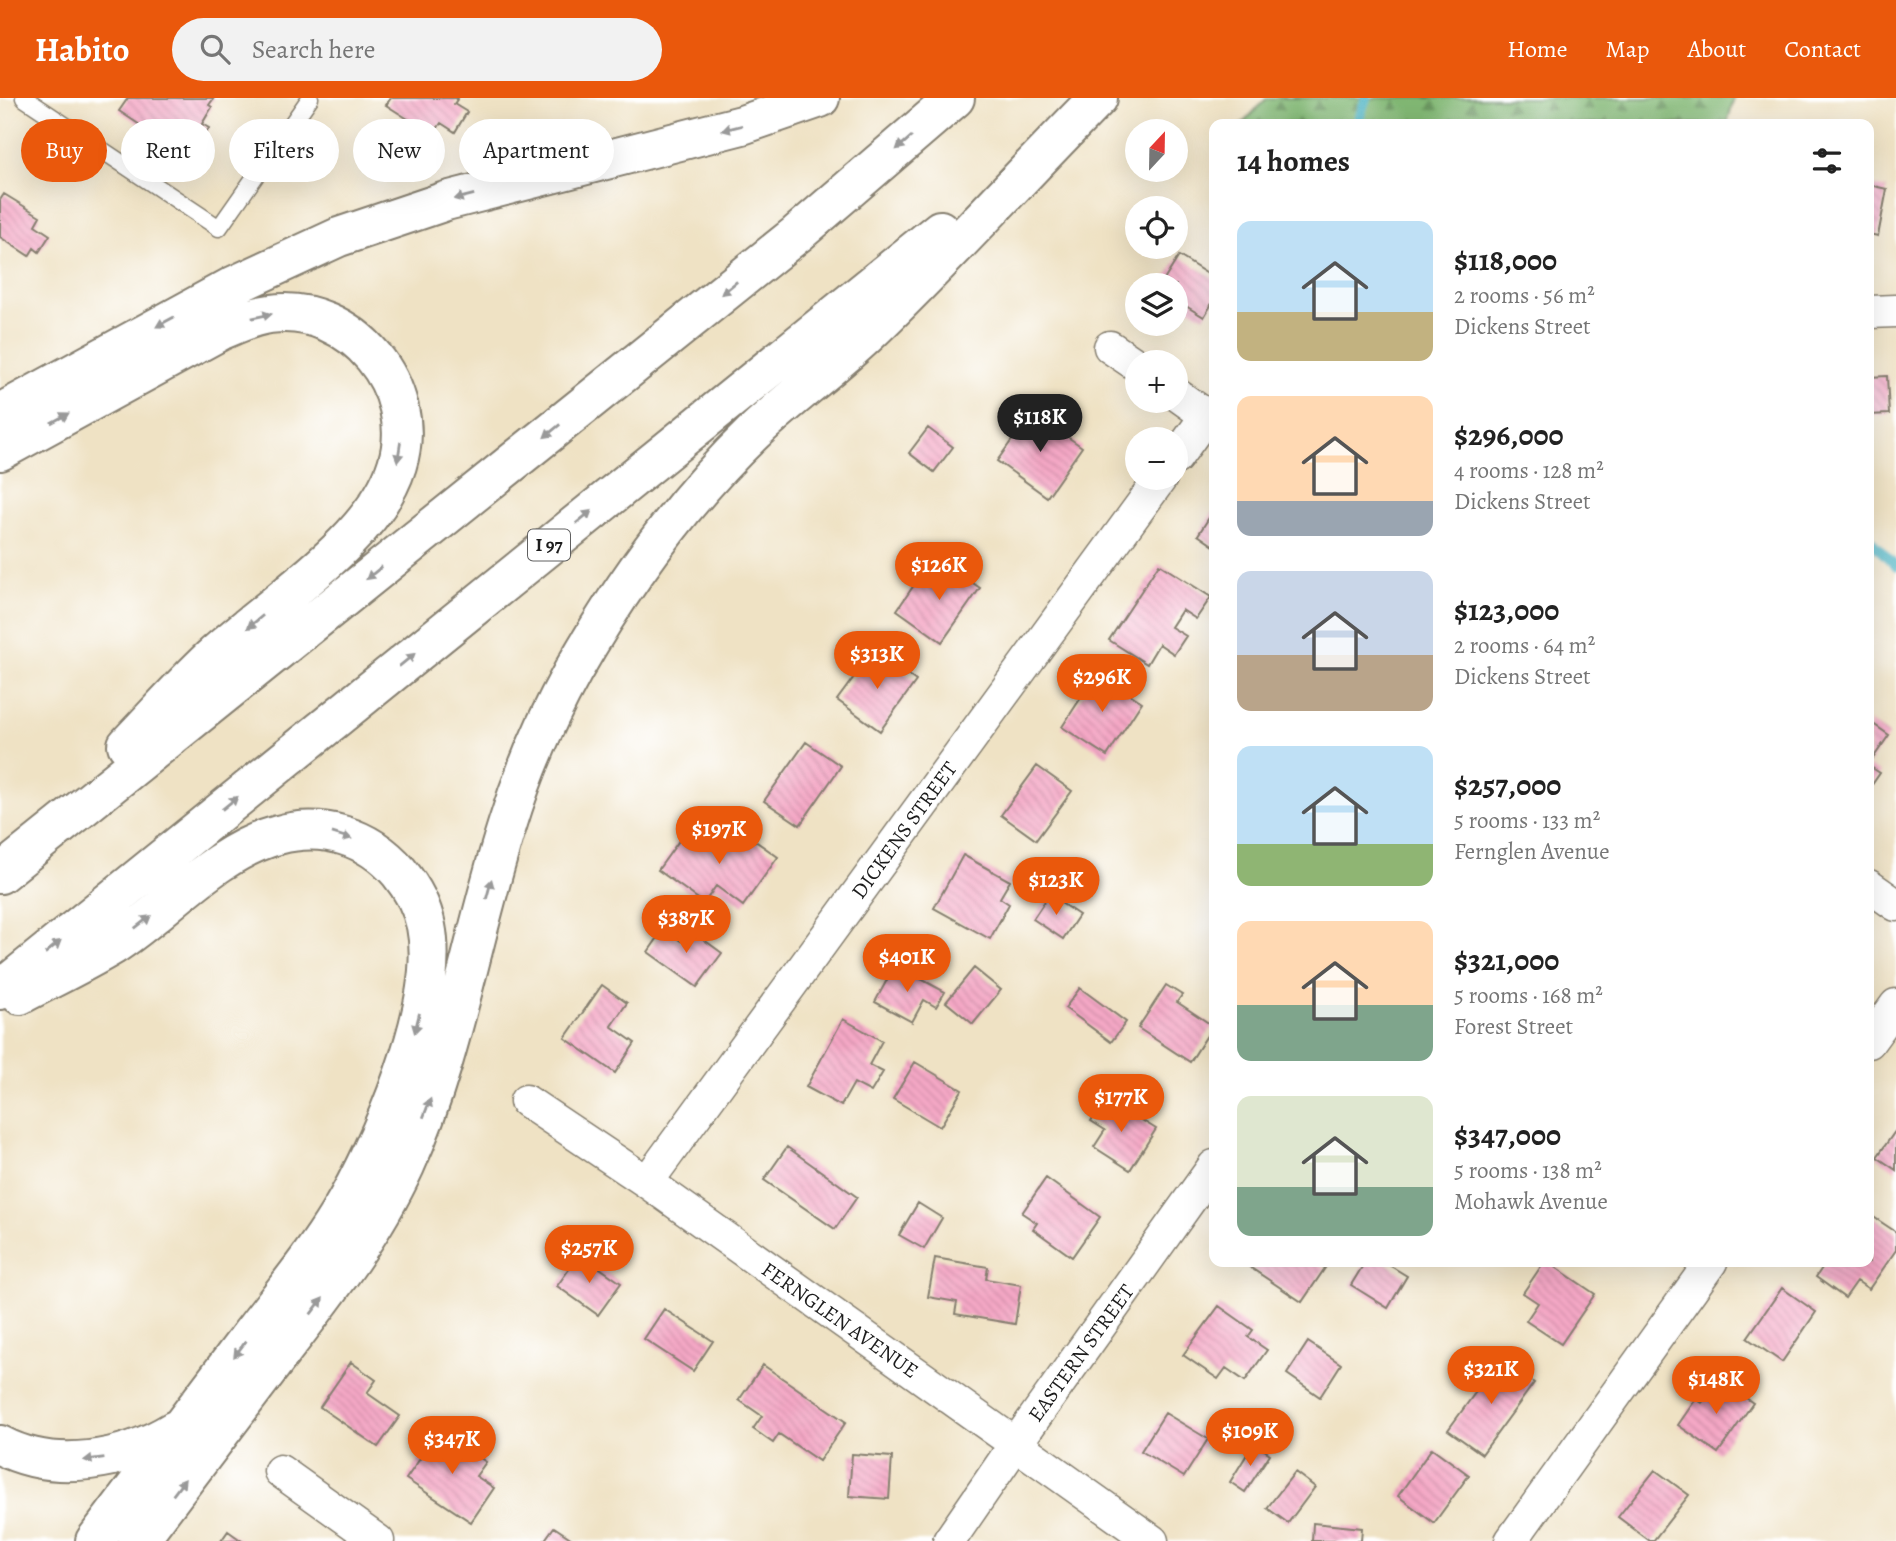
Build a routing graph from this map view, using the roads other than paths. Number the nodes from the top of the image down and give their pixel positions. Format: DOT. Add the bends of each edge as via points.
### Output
graph roads {
  1 [pos="24,98"];
  2 [pos="310,98"];
  3 [pos="820,98"];
  4 [pos="956,98"];
  5 [pos="1097,98"];
  6 [pos="1896,311"];
  7 [pos="1874,312"];
  8 [pos="1110,347"];
  9 [pos="1125,357"];
  10 [pos="1188,402"];
  11 [pos="0,413"];
  12 [pos="1209,417"];
  13 [pos="1209,420"];
  14 [pos="1188,444"];
  15 [pos="0,451"];
  16 [pos="1152,490"];
  17 [pos="9,866"];
  18 [pos="1874,890"];
  19 [pos="1896,905"];
  20 [pos="0,989"];
  21 [pos="1896,1005"];
  22 [pos="0,1006"];
  23 [pos="1874,1035"];
  24 [pos="526,1101"];
  25 [pos="1209,1173"];
  26 [pos="647,1182"];
  27 [pos="1707,1267"];
  28 [pos="180,1427"];
  29 [pos="1015,1445"];
  30 [pos="0,1446"];
  31 [pos="281,1471"];
  32 [pos="95,1541"];
  33 [pos="138,1541"];
  34 [pos="378,1541"];
  35 [pos="949,1541"];
  36 [pos="1152,1541"];
  37 [pos="1511,1541"];
  1 -- 2 [label="lane" via="219,228"];
  3 -- 11 [label="highway, one-way" via="742,125 446,201 339,237 235,285"];
  4 -- 17 [label="highway, one-way" via="797,234"];
  20 -- 5 [label="highway, I 97, one-way"];
  33 -- 5 [label="highway, one-way" via="333,1284 405,1166 433,1094 519,789 570,676 615,603 669,527 726,461 780,407 867,335"];
  6 -- 7 [label="street"];
  8 -- 9 [label="street"];
  10 -- 12 [label="street"];
  13 -- 14 [label="street"];
  15 -- 17 [label="highway, one-way" via="220,331 271,314 319,320 364,345 385,370 401,418 401,448 393,476 366,519 305,580 212,657"];
  16 -- 26 [label="street, DICKENS STREET"];
  18 -- 19 [label="street"];
  21 -- 23 [label="street"];
  22 -- 28 [label="highway, one-way" via="113,946 214,867 279,835 319,830 361,842 397,871 421,908 428,948 425,991 396,1094 371,1155 320,1242"];
  24 -- 26 [label="street, FERNGLEN AVENUE"];
  25 -- 29 [label="street, EASTERN STREET"];
  26 -- 29 [label="street, FERNGLEN AVENUE"];
  27 -- 37 [label="street"];
  28 -- 30 [label="highway, one-way" via="134,1451 83,1461 32,1457"];
  28 -- 32 [label="highway"];
  29 -- 35 [label="street, EASTERN STREET"];
  29 -- 36 [label="street, FERNGLEN AVENUE"];
  31 -- 34 [label="street"];
}
